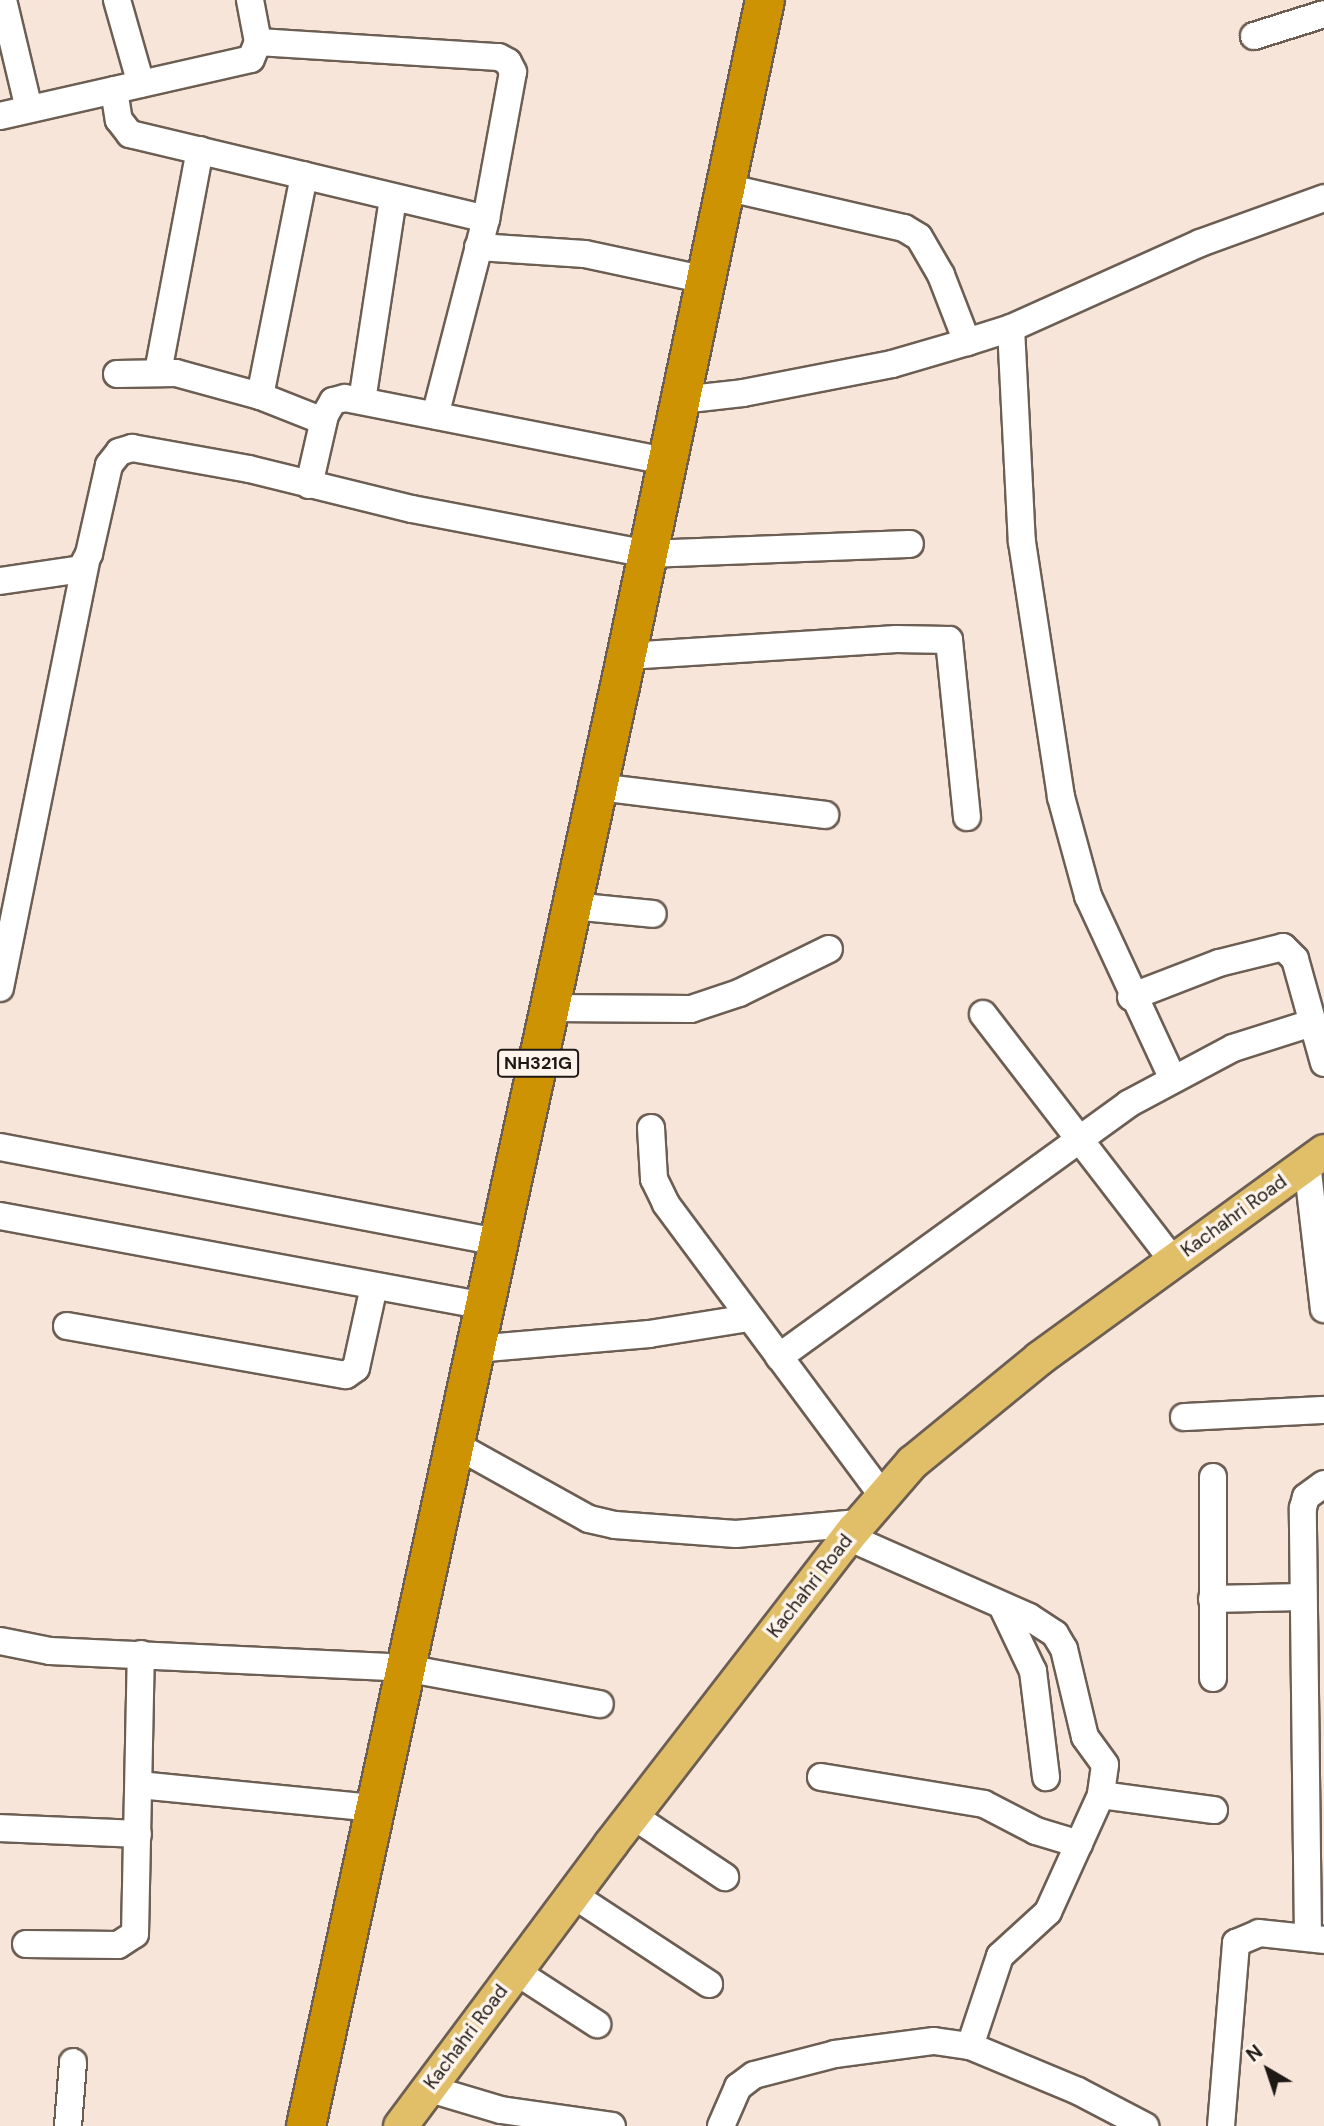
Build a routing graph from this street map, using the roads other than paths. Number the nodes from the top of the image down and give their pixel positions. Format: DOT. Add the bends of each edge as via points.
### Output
graph roads {
  1 [pos="3,0"];
  2 [pos="117,0"];
  3 [pos="250,0"];
  4 [pos="765,0"];
  5 [pos="1324,15"];
  6 [pos="1254,36"];
  7 [pos="258,42"];
  8 [pos="141,84"];
  9 [pos="114,90"];
  10 [pos="29,108"];
  11 [pos="0,116"];
  12 [pos="200,150"];
  13 [pos="304,175"];
  14 [pos="725,187"];
  15 [pos="393,198"];
  16 [pos="1324,198"];
  17 [pos="486,219"];
  18 [pos="478,247"];
  19 [pos="706,281"];
  20 [pos="1012,328"];
  21 [pos="967,342"];
  22 [pos="158,372"];
  23 [pos="117,374"];
  24 [pos="260,396"];
  25 [pos="681,400"];
  26 [pos="362,401"];
  27 [pos="435,415"];
  28 [pos="323,421"];
  29 [pos="667,461"];
  30 [pos="309,485"];
  31 [pos="910,544"];
  32 [pos="647,555"];
  33 [pos="86,563"];
  34 [pos="0,581"];
  35 [pos="626,656"];
  36 [pos="598,788"];
  37 [pos="825,815"];
  38 [pos="967,817"];
  39 [pos="572,906"];
  40 [pos="653,914"];
  41 [pos="829,948"];
  42 [pos="0,988"];
  43 [pos="1131,997"];
  44 [pos="550,1008"];
  45 [pos="983,1014"];
  46 [pos="1311,1023"];
  47 [pos="1324,1063"];
  48 [pos="1172,1077"];
  49 [pos="651,1128"];
  50 [pos="1079,1140"];
  51 [pos="0,1147"];
  52 [pos="1315,1157"];
  53 [pos="0,1216"];
  54 [pos="498,1242"];
  55 [pos="1173,1261"];
  56 [pos="374,1286"];
  57 [pos="484,1306"];
  58 [pos="1324,1309"];
  59 [pos="749,1318"];
  60 [pos="67,1326"];
  61 [pos="475,1349"];
  62 [pos="779,1357"];
  63 [pos="1324,1410"];
  64 [pos="1184,1417"];
  65 [pos="454,1444"];
  66 [pos="1213,1477"];
  67 [pos="1324,1484"];
  68 [pos="883,1495"];
  69 [pos="853,1530"];
  70 [pos="1303,1597"];
  71 [pos="1212,1599"];
  72 [pos="1002,1606"];
  73 [pos="0,1641"];
  74 [pos="141,1654"];
  75 [pos="405,1668"];
  76 [pos="1213,1678"];
  77 [pos="600,1704"];
  78 [pos="1315,1730"];
  79 [pos="821,1777"];
  80 [pos="1046,1777"];
  81 [pos="139,1785"];
  82 [pos="1101,1795"];
  83 [pos="375,1808"];
  84 [pos="1214,1810"];
  85 [pos="632,1815"];
  86 [pos="0,1828"];
  87 [pos="138,1834"];
  88 [pos="1316,1839"];
  89 [pos="1079,1844"];
  90 [pos="725,1877"];
  91 [pos="572,1894"];
  92 [pos="1316,1939"];
  93 [pos="26,1944"];
  94 [pos="515,1971"];
  95 [pos="709,1984"];
  96 [pos="597,2024"];
  97 [pos="970,2046"];
  98 [pos="73,2062"];
  99 [pos="427,2088"];
  100 [pos="598,2125"];
  101 [pos="68,2126"];
  102 [pos="306,2126"];
  103 [pos="400,2126"];
  104 [pos="721,2126"];
  105 [pos="1145,2126"];
  106 [pos="1221,2126"];
  1 -- 10 [label="street"];
  2 -- 8 [label="street"];
  3 -- 7 [label="street"];
  4 -- 14 [label="highway, NH321G"];
  5 -- 6 [label="street"];
  7 -- 8 [label="street" via="251,59 243,62"];
  7 -- 17 [label="street" via="499,57 508,62 513,72"];
  8 -- 9 [label="street"];
  9 -- 10 [label="street"];
  9 -- 12 [label="street" via="119,120 130,134"];
  10 -- 11 [label="street"];
  12 -- 13 [label="street"];
  12 -- 22 [label="street"];
  13 -- 15 [label="street"];
  13 -- 24 [label="street"];
  14 -- 19 [label="highway, NH321G"];
  14 -- 21 [label="street" via="904,228 919,237 941,275"];
  15 -- 17 [label="street"];
  15 -- 26 [label="street"];
  16 -- 20 [label="street" via="1200,243"];
  17 -- 18 [label="street"];
  18 -- 19 [label="street" via="585,254"];
  18 -- 27 [label="street"];
  19 -- 25 [label="highway, NH321G"];
  20 -- 21 [label="street"];
  20 -- 43 [label="street" via="1022,542 1061,797 1088,896"];
  21 -- 25 [label="street" via="878,367"];
  22 -- 23 [label="street"];
  22 -- 24 [label="street"];
  24 -- 28 [label="street"];
  25 -- 29 [label="highway, NH321G"];
  26 -- 27 [label="street"];
  26 -- 28 [label="street" via="338,399"];
  27 -- 29 [label="street"];
  28 -- 30 [label="street"];
  29 -- 32 [label="highway, NH321G"];
  30 -- 32 [label="street"];
  30 -- 33 [label="street" via="226,464 125,449 109,465"];
  31 -- 32 [label="street"];
  32 -- 35 [label="highway, NH321G"];
  33 -- 34 [label="street" via="76,572"];
  33 -- 42 [label="street"];
  35 -- 36 [label="highway, NH321G"];
  35 -- 38 [label="street" via="897,639 949,640"];
  36 -- 37 [label="street"];
  36 -- 39 [label="highway, NH321G"];
  39 -- 40 [label="street"];
  39 -- 44 [label="highway, NH321G"];
  41 -- 44 [label="street" via="739,993 691,1009"];
  43 -- 46 [label="street" via="1219,963 1283,947 1295,959"];
  43 -- 48 [label="street"];
  44 -- 54 [label="highway, NH321G"];
  45 -- 50 [label="street"];
  46 -- 47 [label="street"];
  46 -- 48 [label="street" via="1233,1048"];
  48 -- 50 [label="street"];
  49 -- 59 [label="street" via="658,1191"];
  50 -- 55 [label="street"];
  50 -- 62 [label="street"];
  51 -- 54 [label="street"];
  52 -- 55 [label="main road, Kachahri Road"];
  52 -- 58 [label="street"];
  53 -- 56 [label="street"];
  54 -- 57 [label="highway, NH321G"];
  55 -- 68 [label="main road, Kachahri Road" via="962,1418"];
  56 -- 57 [label="street"];
  56 -- 60 [label="street" via="356,1368 346,1375"];
  57 -- 61 [label="highway, NH321G"];
  59 -- 61 [label="street" via="649,1334"];
  59 -- 62 [label="street"];
  61 -- 65 [label="highway, NH321G"];
  62 -- 68 [label="street"];
  63 -- 64 [label="street"];
  65 -- 69 [label="street" via="589,1519 615,1525 736,1534"];
  65 -- 75 [label="highway, NH321G"];
  66 -- 71 [label="street"];
  67 -- 70 [label="street" via="1306,1497 1303,1508"];
  68 -- 69 [label="main road, Kachahri Road"];
  69 -- 72 [label="street"];
  69 -- 85 [label="main road, Kachahri Road"];
  70 -- 71 [label="street"];
  70 -- 78 [label="street"];
  71 -- 76 [label="street"];
  72 -- 80 [label="street" via="1033,1671"];
  72 -- 82 [label="street" via="1046,1626 1061,1640 1085,1737 1105,1765"];
  73 -- 74 [label="street" via="50,1651"];
  74 -- 75 [label="street"];
  74 -- 81 [label="street"];
  75 -- 77 [label="street"];
  75 -- 83 [label="highway, NH321G"];
  78 -- 88 [label="street"];
  79 -- 89 [label="street" via="984,1804 1036,1830"];
  81 -- 83 [label="street"];
  81 -- 87 [label="street"];
  82 -- 84 [label="street"];
  82 -- 89 [label="street"];
  83 -- 102 [label="highway, NH321G"];
  85 -- 90 [label="street"];
  85 -- 91 [label="main road, Kachahri Road"];
  86 -- 87 [label="street"];
  87 -- 93 [label="street" via="138,1911 130,1942"];
  88 -- 92 [label="street"];
  89 -- 97 [label="street" via="1048,1912 1000,1956"];
  91 -- 94 [label="main road, Kachahri Road"];
  91 -- 95 [label="street"];
  92 -- 106 [label="street" via="1259,1933 1236,1943"];
  94 -- 96 [label="street"];
  94 -- 99 [label="main road, Kachahri Road"];
  97 -- 104 [label="street" via="915,2041 765,2071 738,2087"];
  97 -- 105 [label="street" via="1078,2091"];
  98 -- 101 [label="street"];
  99 -- 100 [label="street" via="500,2110"];
  99 -- 103 [label="main road, Kachahri Road"];
}
